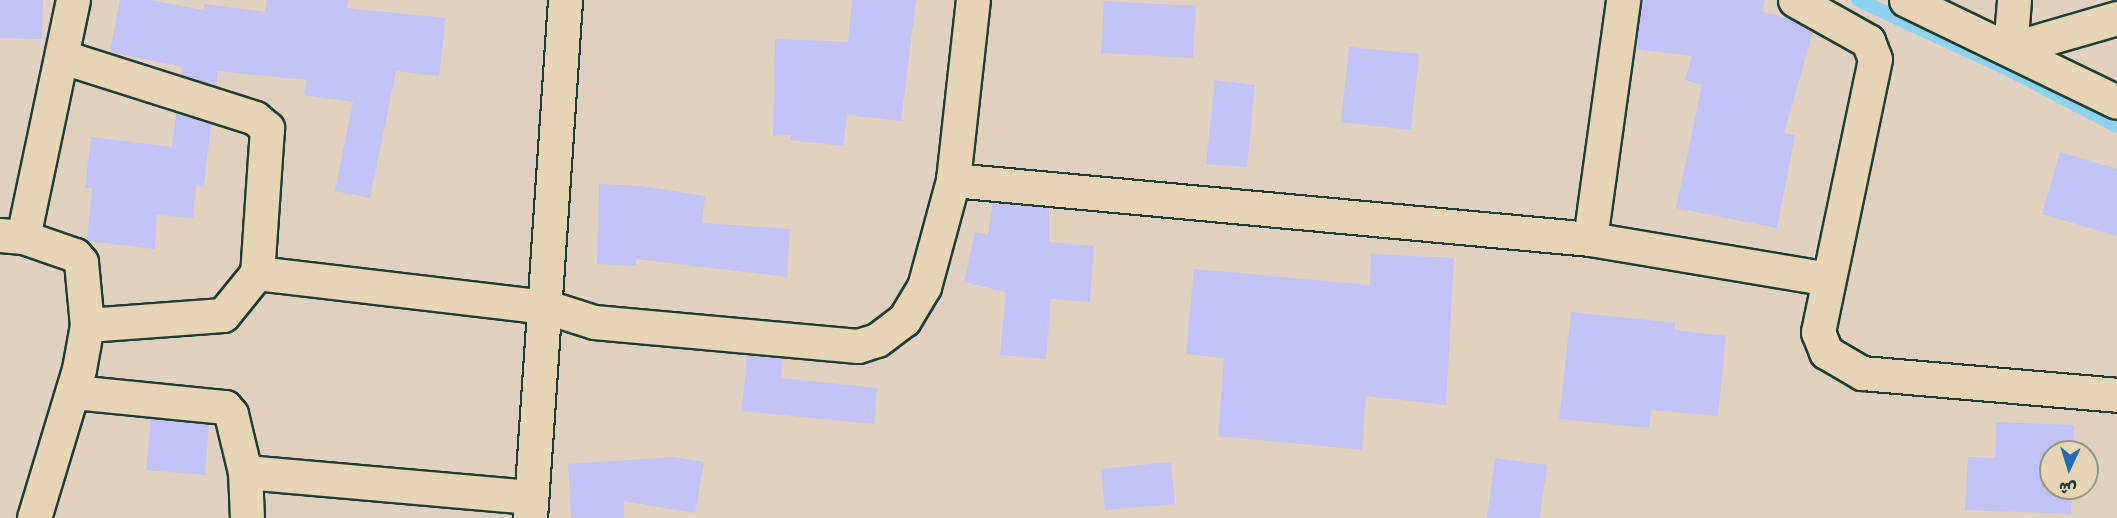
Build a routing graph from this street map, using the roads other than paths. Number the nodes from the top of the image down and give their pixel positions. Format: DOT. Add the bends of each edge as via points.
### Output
graph roads {
  1 [pos="73,0"];
  2 [pos="565,0"];
  3 [pos="973,0"];
  4 [pos="1623,0"];
  5 [pos="1795,0"];
  6 [pos="1906,0"];
  7 [pos="2014,0"];
  8 [pos="2117,18"];
  9 [pos="2010,50"];
  10 [pos="63,57"];
  11 [pos="2117,102"];
  12 [pos="953,180"];
  13 [pos="11,236"];
  14 [pos="1590,239"];
  15 [pos="256,273"];
  16 [pos="1828,279"];
  17 [pos="547,307"];
  18 [pos="87,326"];
  19 [pos="74,392"];
  20 [pos="2117,395"];
  21 [pos="245,472"];
  22 [pos="530,507"];
  23 [pos="34,518"];
  24 [pos="247,518"];
  1 -- 10 [label="street"];
  2 -- 17 [label="street"];
  3 -- 12 [label="street"];
  4 -- 14 [label="street"];
  5 -- 16 [label="street" via="1868,41 1874,50"];
  6 -- 9 [label="street"];
  7 -- 9 [label="street"];
  8 -- 9 [label="street"];
  9 -- 11 [label="street"];
  10 -- 13 [label="street"];
  10 -- 15 [label="street" via="255,118 267,128"];
  12 -- 14 [label="street"];
  12 -- 17 [label="street" via="924,287 904,320 877,340 858,346 594,322"];
  13 -- 18 [label="street" via="75,255 81,262"];
  14 -- 16 [label="street"];
  15 -- 17 [label="street"];
  15 -- 18 [label="street" via="223,315"];
  16 -- 20 [label="street" via="1818,332 1826,352 1862,373"];
  17 -- 22 [label="street"];
  18 -- 19 [label="street"];
  19 -- 21 [label="street" via="225,407 231,414"];
  19 -- 23 [label="street"];
  21 -- 22 [label="street"];
  21 -- 24 [label="street"];
}
